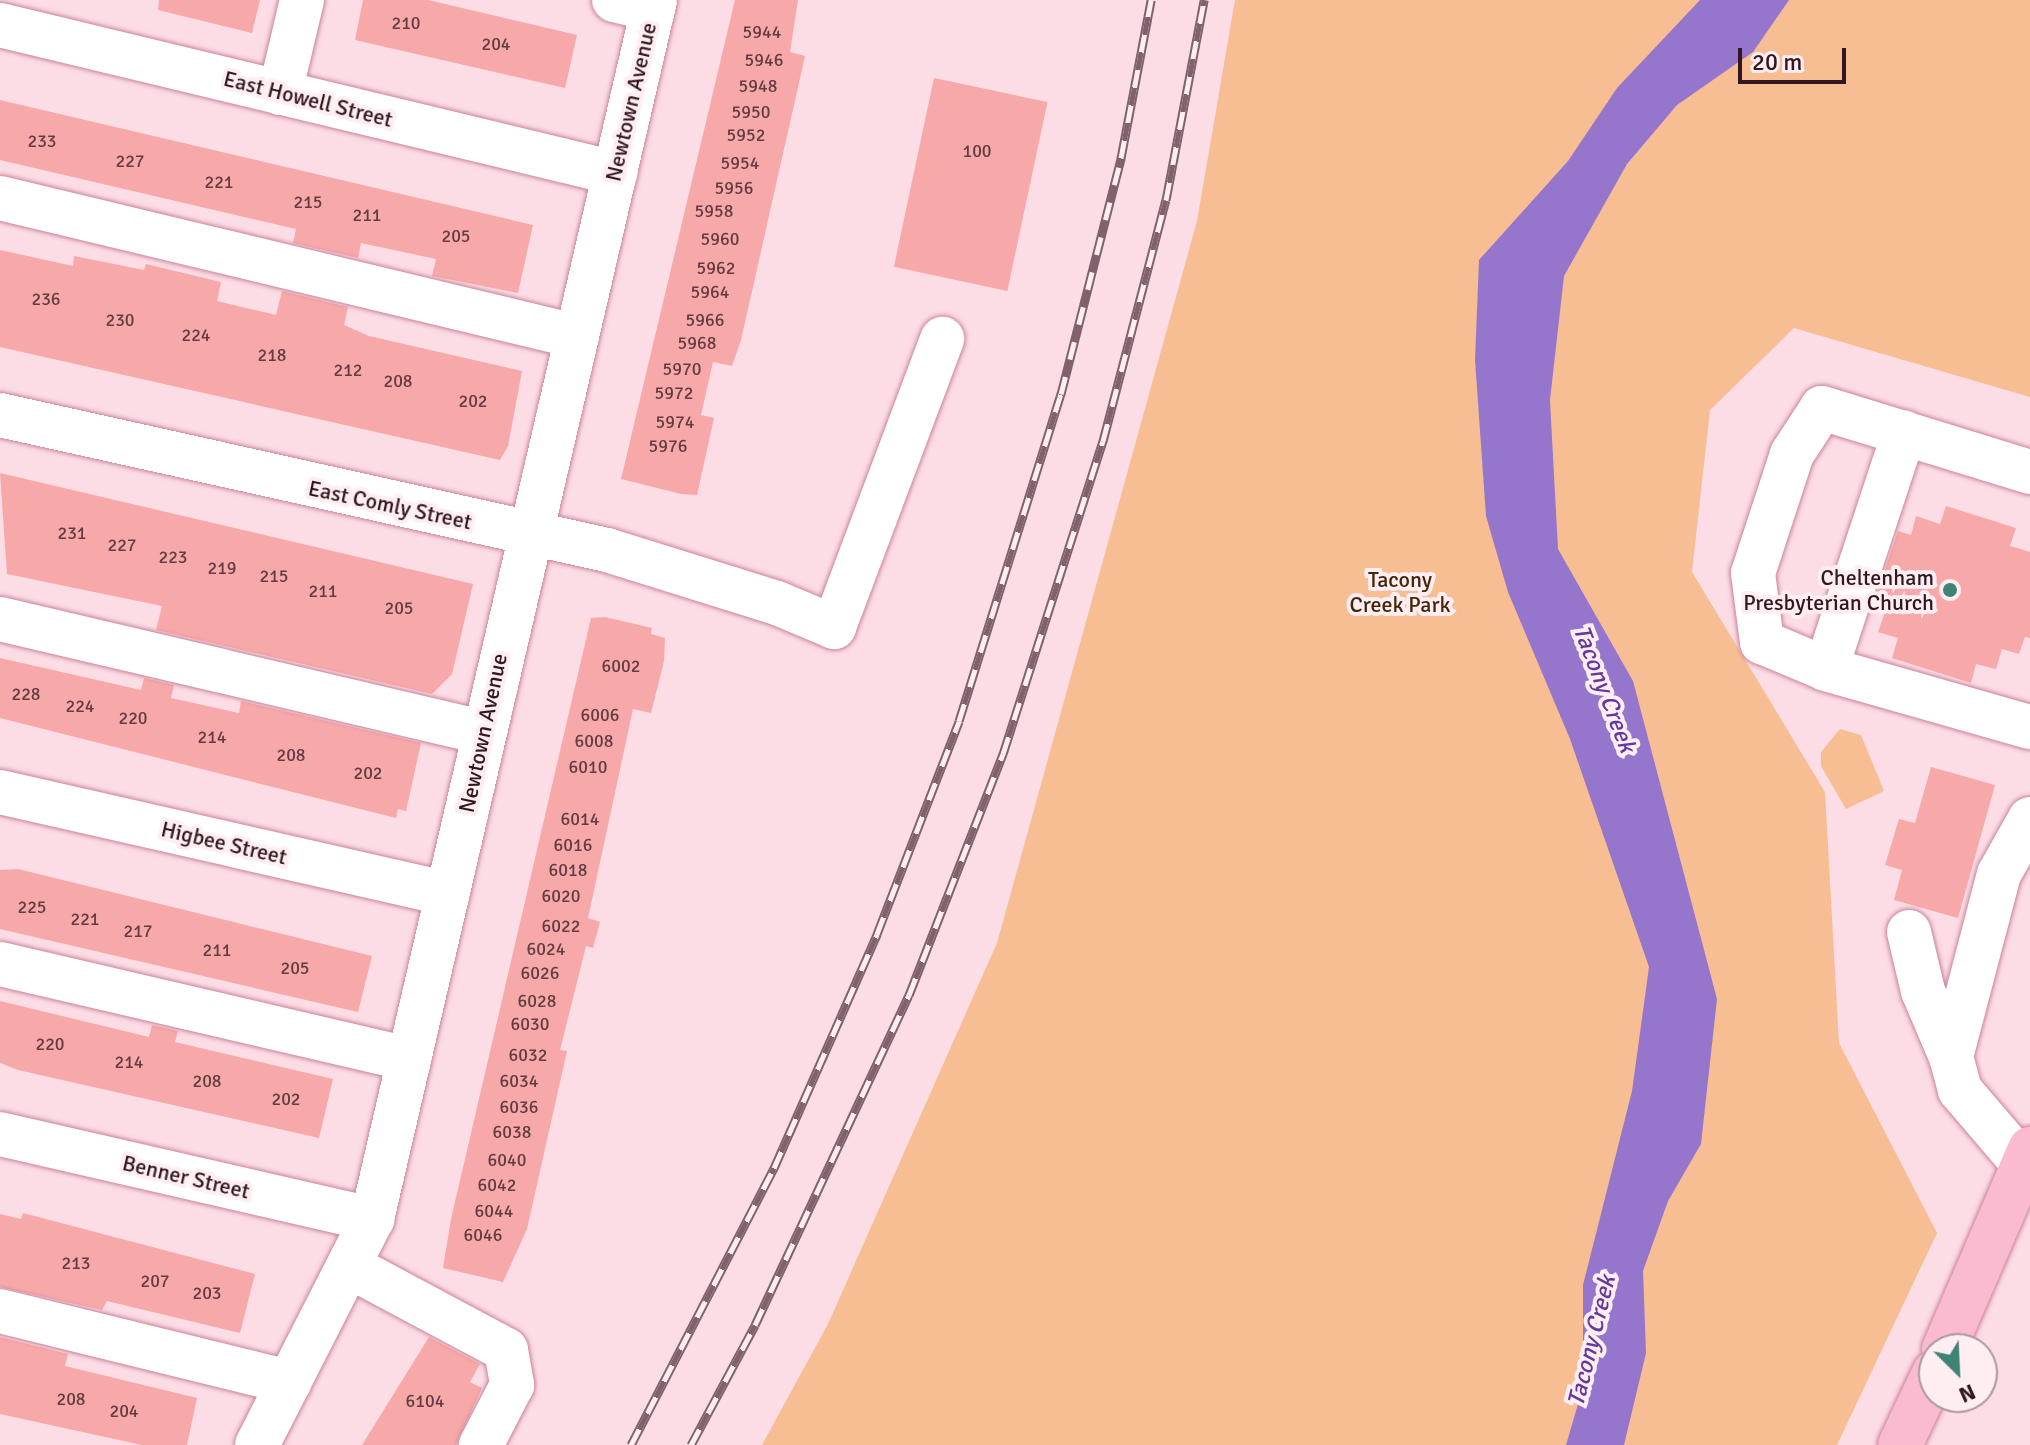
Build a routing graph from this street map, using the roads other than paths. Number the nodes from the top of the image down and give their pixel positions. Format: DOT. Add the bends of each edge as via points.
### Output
graph roads {
  1 [pos="302,0"];
  2 [pos="641,3"];
  3 [pos="0,25"];
  4 [pos="280,93"];
  5 [pos="615,173"];
  6 [pos="0,198"];
  7 [pos="575,336"];
  8 [pos="942,339"];
  9 [pos="0,415"];
  10 [pos="1904,433"];
  11 [pos="2030,472"];
  12 [pos="526,534"];
  13 [pos="0,619"];
  14 [pos="1826,669"];
  15 [pos="2030,727"];
  16 [pos="483,732"];
  17 [pos="0,792"];
  18 [pos="2030,819"];
  19 [pos="448,894"];
  20 [pos="1909,932"];
  21 [pos="0,964"];
  22 [pos="1951,1057"];
  23 [pos="409,1059"];
  24 [pos="0,1134"];
  25 [pos="2027,1157"];
  26 [pos="372,1219"];
  27 [pos="349,1266"];
  28 [pos="0,1311"];
  29 [pos="1951,1333"];
  30 [pos="289,1382"];
  31 [pos="1918,1407"];
  32 [pos="257,1445"];
  33 [pos="481,1445"];
  34 [pos="1900,1445"];
  1 -- 4 [label="street"];
  2 -- 5 [label="street, Newtown Avenue"];
  3 -- 4 [label="street, East Howell Street"];
  4 -- 5 [label="street, East Howell Street"];
  5 -- 7 [label="street, Newtown Avenue"];
  6 -- 7 [label="street"];
  7 -- 12 [label="street, Newtown Avenue"];
  8 -- 12 [label="street, East Comly Street" via="834,627 777,603 607,550"];
  9 -- 12 [label="street, East Comly Street"];
  10 -- 11 [label="street"];
  10 -- 14 [label="street"];
  10 -- 14 [label="street" via="1822,408 1787,469 1753,573 1762,642"];
  12 -- 16 [label="street, Newtown Avenue"];
  13 -- 16 [label="street"];
  14 -- 15 [label="street"];
  16 -- 19 [label="street, Newtown Avenue"];
  17 -- 19 [label="street, Higbee Street"];
  18 -- 22 [label="street" via="1999,874"];
  19 -- 23 [label="street, Newtown Avenue"];
  20 -- 22 [label="street" via="1923,991"];
  21 -- 23 [label="street"];
  22 -- 25 [label="street" via="1960,1090"];
  23 -- 26 [label="street, Newtown Avenue"];
  24 -- 26 [label="street, Benner Street"];
  25 -- 29 [label="main road"];
  26 -- 27 [label="street, Newtown Avenue"];
  27 -- 30 [label="street, Newtown Avenue"];
  27 -- 33 [label="street" via="506,1350 512,1385"];
  28 -- 30 [label="street"];
  30 -- 32 [label="street, Newtown Avenue"];
  31 -- 34 [label="main road"];
}
